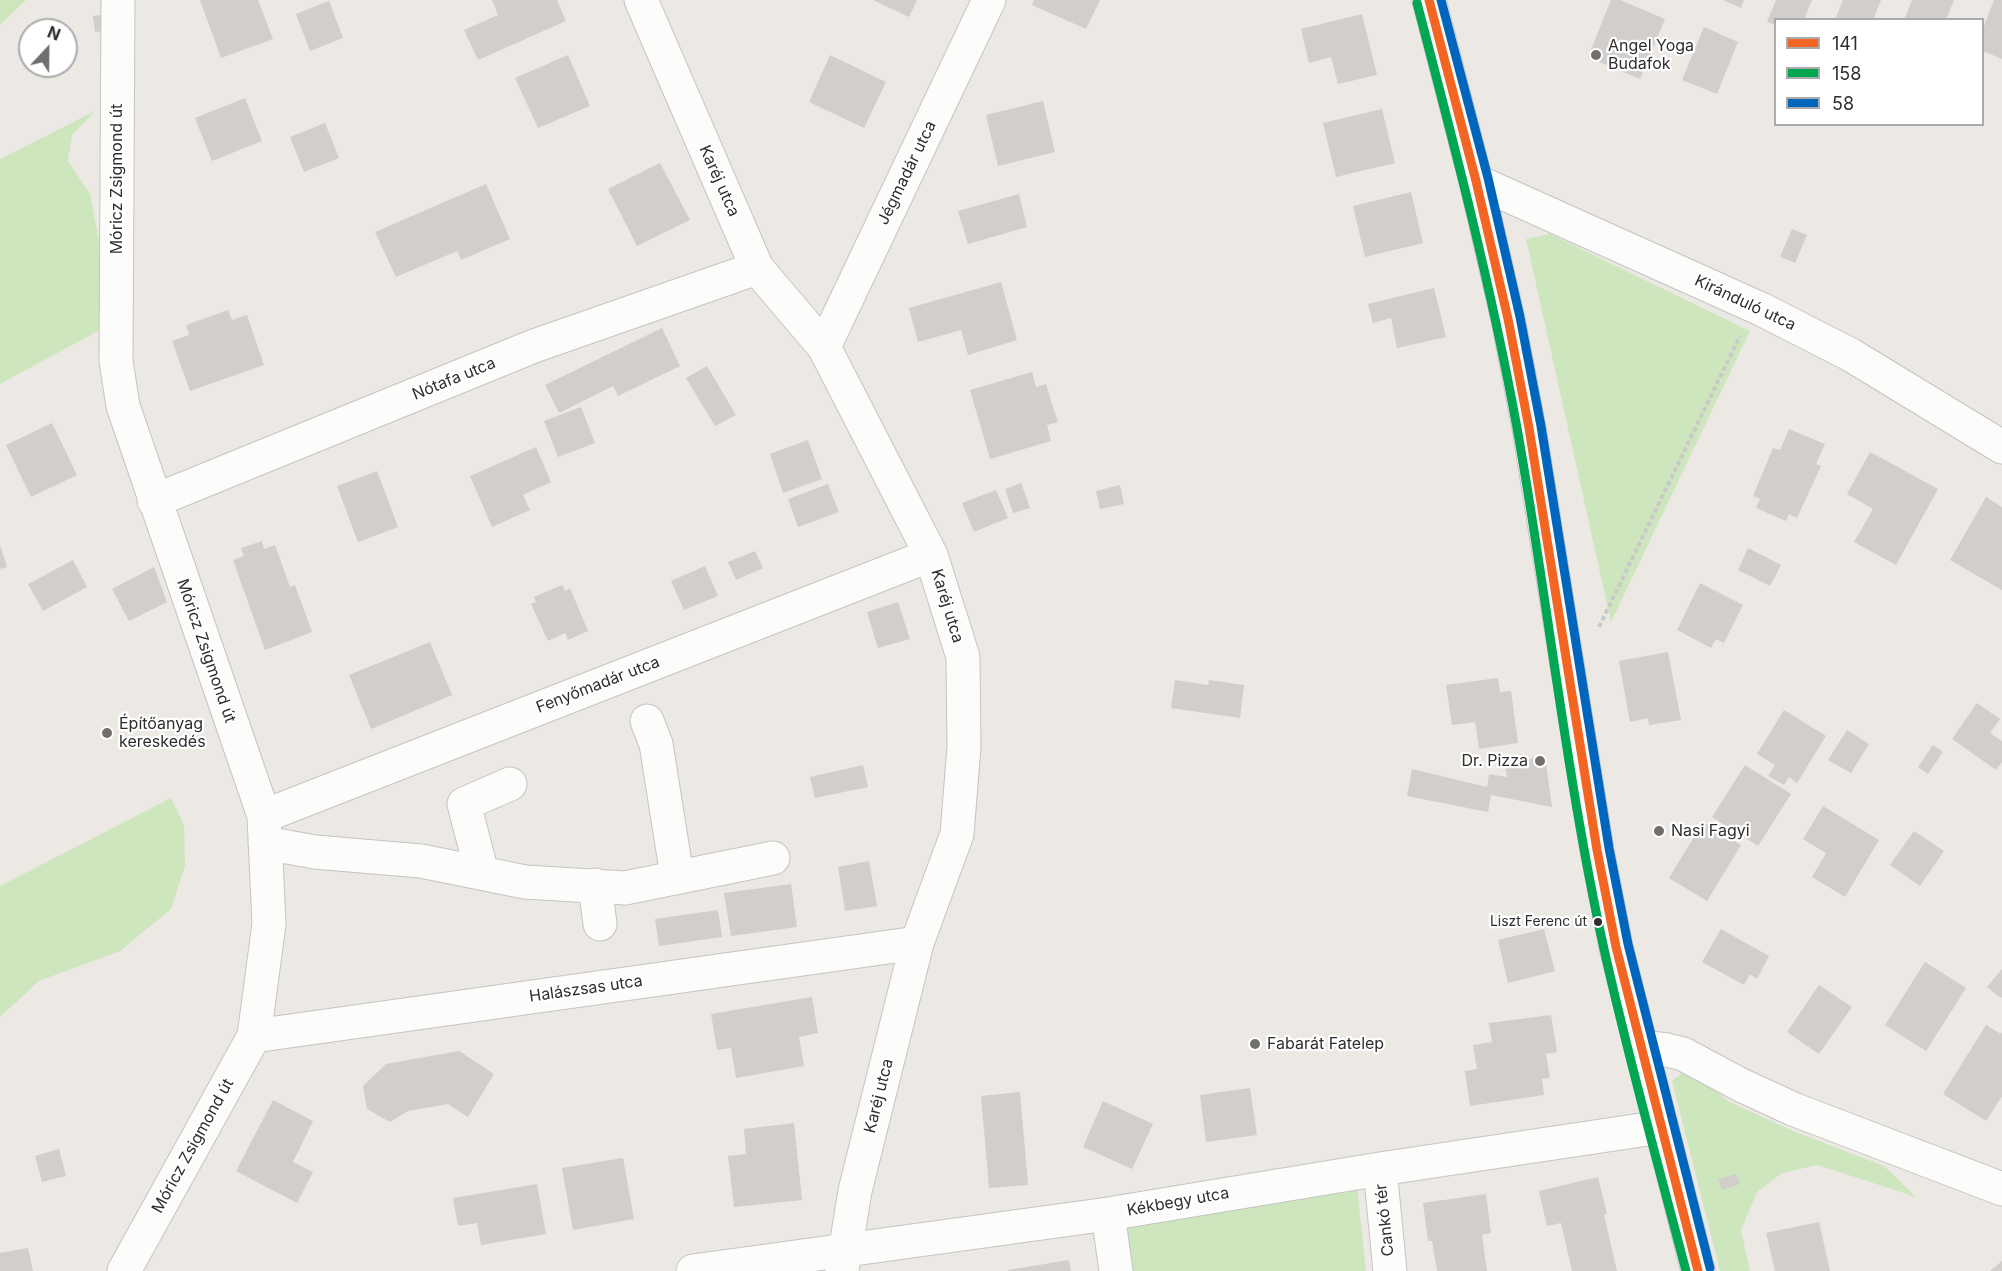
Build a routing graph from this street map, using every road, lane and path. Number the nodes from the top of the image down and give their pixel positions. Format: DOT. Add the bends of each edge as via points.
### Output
graph roads {
  1 [pos="118,0"];
  2 [pos="640,0"];
  3 [pos="989,0"];
  4 [pos="1429,0"];
  5 [pos="1476,181"];
  6 [pos="757,268"];
  7 [pos="1763,310"];
  8 [pos="824,347"];
  9 [pos="2002,447"];
  10 [pos="154,501"];
  11 [pos="932,555"];
  12 [pos="1599,627"];
  13 [pos="647,721"];
  14 [pos="510,784"];
  15 [pos="264,829"];
  16 [pos="773,858"];
  17 [pos="482,873"];
  18 [pos="677,876"];
  19 [pos="595,885"];
  20 [pos="600,924"];
  21 [pos="917,943"];
  22 [pos="254,1036"];
  23 [pos="1641,1047"];
  24 [pos="1661,1126"];
  25 [pos="1380,1169"];
  26 [pos="2002,1189"];
  27 [pos="1108,1214"];
  28 [pos="843,1261"];
  29 [pos="124,1271"];
  30 [pos="693,1271"];
  31 [pos="1116,1271"];
  32 [pos="1390,1271"];
  33 [pos="1698,1271"];
  1 -- 10 [label="street, Móricz Zsigmond út" via="116,361 123,406"];
  2 -- 6 [label="street, Karéj utca"];
  3 -- 8 [label="street, Jégmadár utca"];
  4 -- 5 [label="street"];
  5 -- 7 [label="street, Kiránduló utca"];
  5 -- 23 [label="street" via="1529,428 1597,850"];
  6 -- 8 [label="street, Karéj utca"];
  6 -- 10 [label="street, Nótafa utca" via="534,346"];
  7 -- 9 [label="street, Kiránduló utca" via="1851,355"];
  7 -- 12 [label="path" via="1740,336"];
  8 -- 11 [label="street, Karéj utca"];
  10 -- 15 [label="street, Móricz Zsigmond út"];
  11 -- 15 [label="street, Fenyőmadár utca"];
  11 -- 21 [label="street, Karéj utca" via="963,657 964,747 957,834"];
  13 -- 18 [label="street" via="656,744"];
  14 -- 17 [label="street" via="464,804"];
  15 -- 17 [label="street" via="315,852 421,861"];
  15 -- 22 [label="street, Móricz Zsigmond út" via="269,924"];
  16 -- 18 [label="street"];
  17 -- 19 [label="street" via="525,882"];
  18 -- 19 [label="street" via="625,888"];
  19 -- 20 [label="street"];
  21 -- 22 [label="street, Halászsas utca"];
  21 -- 28 [label="street, Karéj utca" via="855,1191"];
  22 -- 29 [label="street, Móricz Zsigmond út"];
  23 -- 24 [label="street"];
  23 -- 26 [label="street" via="1683,1054 1793,1109"];
  24 -- 25 [label="street, Kékbegy utca"];
  24 -- 33 [label="street"];
  25 -- 27 [label="street, Kékbegy utca"];
  25 -- 32 [label="street, Cankó tér"];
  27 -- 28 [label="street, Kékbegy utca"];
  27 -- 31 [label="street"];
  28 -- 30 [label="street, Kékbegy utca"];
}
